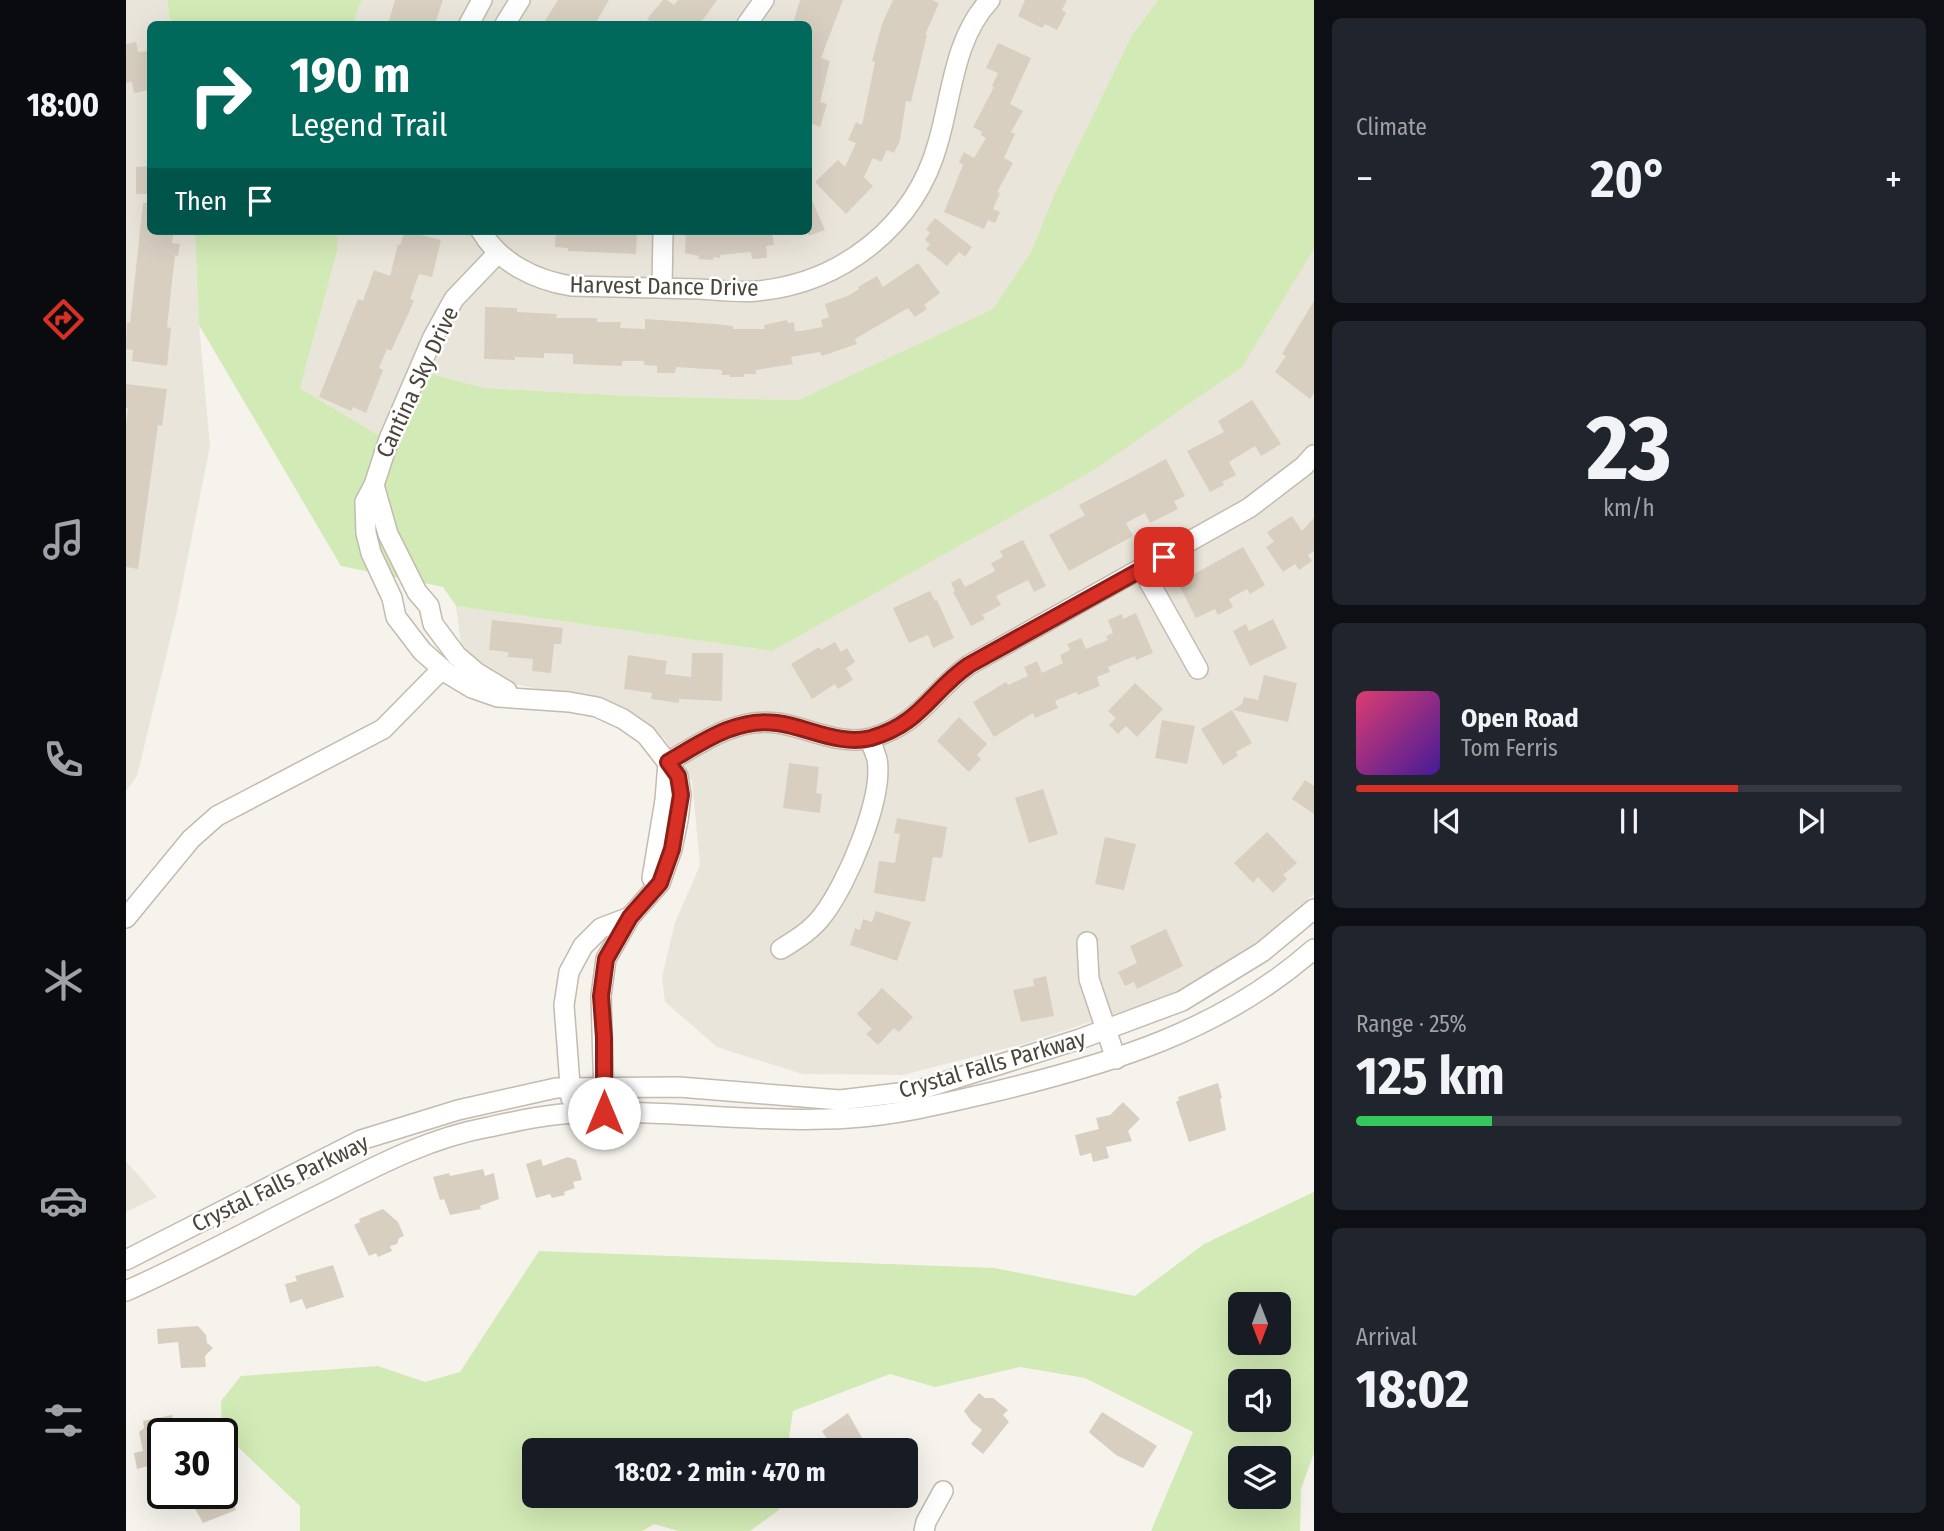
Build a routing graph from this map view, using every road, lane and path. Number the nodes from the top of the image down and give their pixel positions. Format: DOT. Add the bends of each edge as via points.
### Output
graph roads {
  1 [pos="482,0"];
  2 [pos="520,0"];
  3 [pos="764,0"];
  4 [pos="990,0"];
  5 [pos="471,21"];
  6 [pos="507,21"];
  7 [pos="749,21"];
  8 [pos="484,235"];
  9 [pos="663,235"];
  10 [pos="497,254"];
  11 [pos="662,288"];
  12 [pos="1314,455"];
  13 [pos="373,485"];
  14 [pos="1142,569"];
  15 [pos="442,669"];
  16 [pos="1198,669"];
  17 [pos="517,697"];
  18 [pos="869,738"];
  19 [pos="668,762"];
  20 [pos="1314,909"];
  21 [pos="630,917"];
  22 [pos="126,918"];
  23 [pos="1087,942"];
  24 [pos="781,949"];
  25 [pos="1314,949"];
  26 [pos="1105,1030"];
  27 [pos="1116,1059"];
  28 [pos="568,1087"];
  29 [pos="604,1088"];
  30 [pos="575,1113"];
  31 [pos="604,1113"];
  32 [pos="297,1172"];
  33 [pos="312,1198"];
  34 [pos="126,1260"];
  35 [pos="126,1291"];
  36 [pos="943,1491"];
  37 [pos="924,1531"];
  1 -- 5 [label="street"];
  2 -- 6 [label="street"];
  3 -- 7 [label="street"];
  4 -- 11 [label="street, Harvest Dance Drive" via="957,64 928,173 911,203 857,258 813,279 757,291"];
  8 -- 10 [label="street, Harvest Dance Drive"];
  9 -- 11 [label="street"];
  10 -- 11 [label="street, Harvest Dance Drive" via="544,281"];
  10 -- 13 [label="street, Cantina Sky Drive" via="468,282 441,320"];
  12 -- 14 [label="street" via="1249,508"];
  13 -- 15 [label="street, Cantina Sky Drive" via="365,502 371,553 396,617"];
  13 -- 17 [label="street, Cantina Sky Drive" via="388,534 417,592 429,606 433,624 457,656"];
  14 -- 16 [label="street"];
  14 -- 18 [label="street" via="969,665 918,715"];
  15 -- 17 [label="street, Cantina Sky Drive" via="472,688 498,697"];
  15 -- 22 [label="street" via="383,729 216,816 191,839"];
  17 -- 19 [label="street, Cantina Sky Drive" via="597,707 646,735"];
  18 -- 19 [label="street" via="827,737 757,722 738,725"];
  18 -- 24 [label="street" via="877,758 877,783 861,841 824,915"];
  19 -- 21 [label="street" via="650,896"];
  20 -- 26 [label="street, Crystal Falls Parkway" via="1262,952 1182,1002"];
  21 -- 28 [label="street" via="601,928 583,946 569,972 564,1005"];
  21 -- 29 [label="street" via="606,959 603,978"];
  23 -- 26 [label="street" via="1089,979"];
  25 -- 27 [label="street, Crystal Falls Parkway" via="1242,1002"];
  26 -- 27 [label="street"];
  26 -- 29 [label="street, Crystal Falls Parkway" via="916,1091 852,1099 802,1099 726,1089"];
  27 -- 31 [label="street, Crystal Falls Parkway" via="909,1111 850,1118"];
  28 -- 29 [label="street, Crystal Falls Parkway"];
  28 -- 30 [label="street"];
  28 -- 32 [label="street, Crystal Falls Parkway" via="458,1110 361,1140"];
  29 -- 31 [label="street"];
  30 -- 31 [label="street, Crystal Falls Parkway"];
  30 -- 33 [label="street, Crystal Falls Parkway" via="439,1139"];
  32 -- 33 [label="street"];
  32 -- 34 [label="street, Crystal Falls Parkway"];
  33 -- 35 [label="street, Crystal Falls Parkway"];
  36 -- 37 [label="street"];
}
